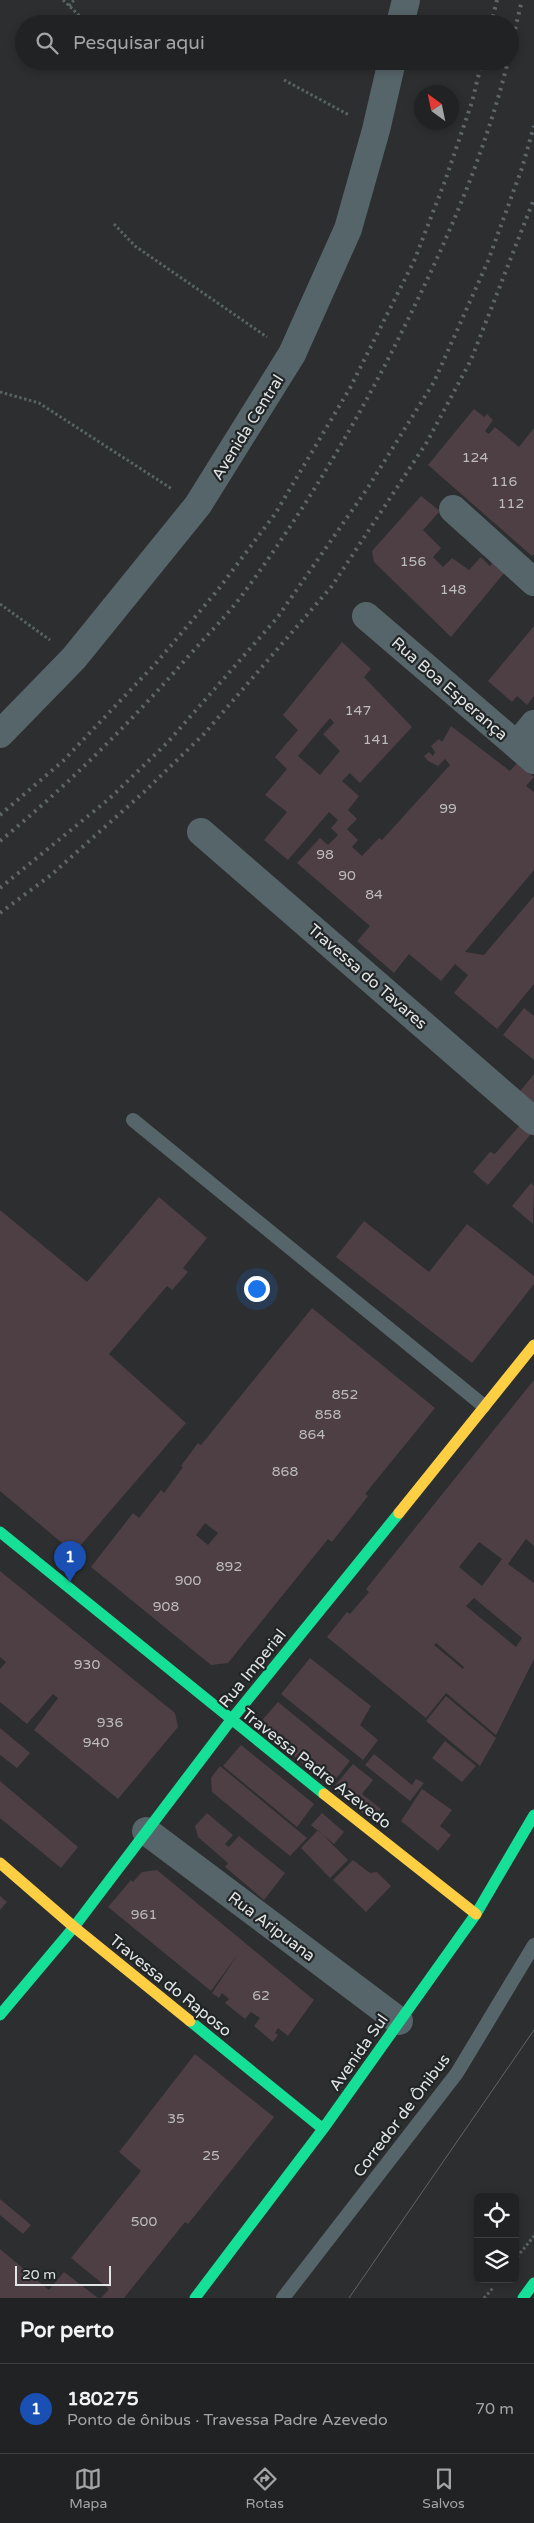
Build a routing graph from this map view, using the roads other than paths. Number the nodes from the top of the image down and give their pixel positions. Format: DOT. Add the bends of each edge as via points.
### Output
graph roads {
  1 [pos="406,0"];
  2 [pos="402,15"];
  3 [pos="390,70"];
  4 [pos="453,509"];
  5 [pos="534,582"];
  6 [pos="366,616"];
  7 [pos="534,724"];
  8 [pos="0,734"];
  9 [pos="526,752"];
  10 [pos="201,832"];
  11 [pos="133,1120"];
  12 [pos="534,1120"];
  13 [pos="534,1345"];
  14 [pos="484,1406"];
  15 [pos="0,1532"];
  16 [pos="231,1720"];
  17 [pos="534,1815"];
  18 [pos="146,1831"];
  19 [pos="0,1863"];
  20 [pos="476,1914"];
  21 [pos="74,1927"];
  22 [pos="534,1945"];
  23 [pos="0,2015"];
  24 [pos="399,2021"];
  25 [pos="323,2129"];
  26 [pos="534,2284"];
  27 [pos="195,2298"];
  28 [pos="283,2298"];
  29 [pos="523,2298"];
  1 -- 2 [label="street"];
  3 -- 8 [label="street, Avenida Central" via="348,228 292,354 198,505 74,658"];
  4 -- 5 [label="street"];
  6 -- 9 [label="street, Rua Boa Esperança"];
  7 -- 9 [label="street"];
  10 -- 12 [label="street, Travessa do Tavares"];
  11 -- 14 [label="lane"];
  13 -- 14 [label="main road, Rua Imperial"];
  14 -- 16 [label="main road, Rua Imperial"];
  15 -- 16 [label="main road, Travessa Padre Azevedo"];
  16 -- 18 [label="main road, Rua Imperial"];
  16 -- 20 [label="main road, Travessa Padre Azevedo"];
  17 -- 20 [label="main road, Avenida Sul"];
  18 -- 21 [label="main road, Rua Imperial"];
  18 -- 24 [label="street, Rua Aripuana"];
  19 -- 21 [label="main road, Travessa do Raposo"];
  20 -- 24 [label="main road, Avenida Sul"];
  21 -- 23 [label="main road, Rua Imperial"];
  21 -- 25 [label="main road, Travessa do Raposo"];
  22 -- 28 [label="lane, Corredor de Ônibus" via="457,2073"];
  24 -- 25 [label="main road, Avenida Sul"];
  25 -- 27 [label="main road, Avenida Sul"];
  26 -- 29 [label="main road"];
}
